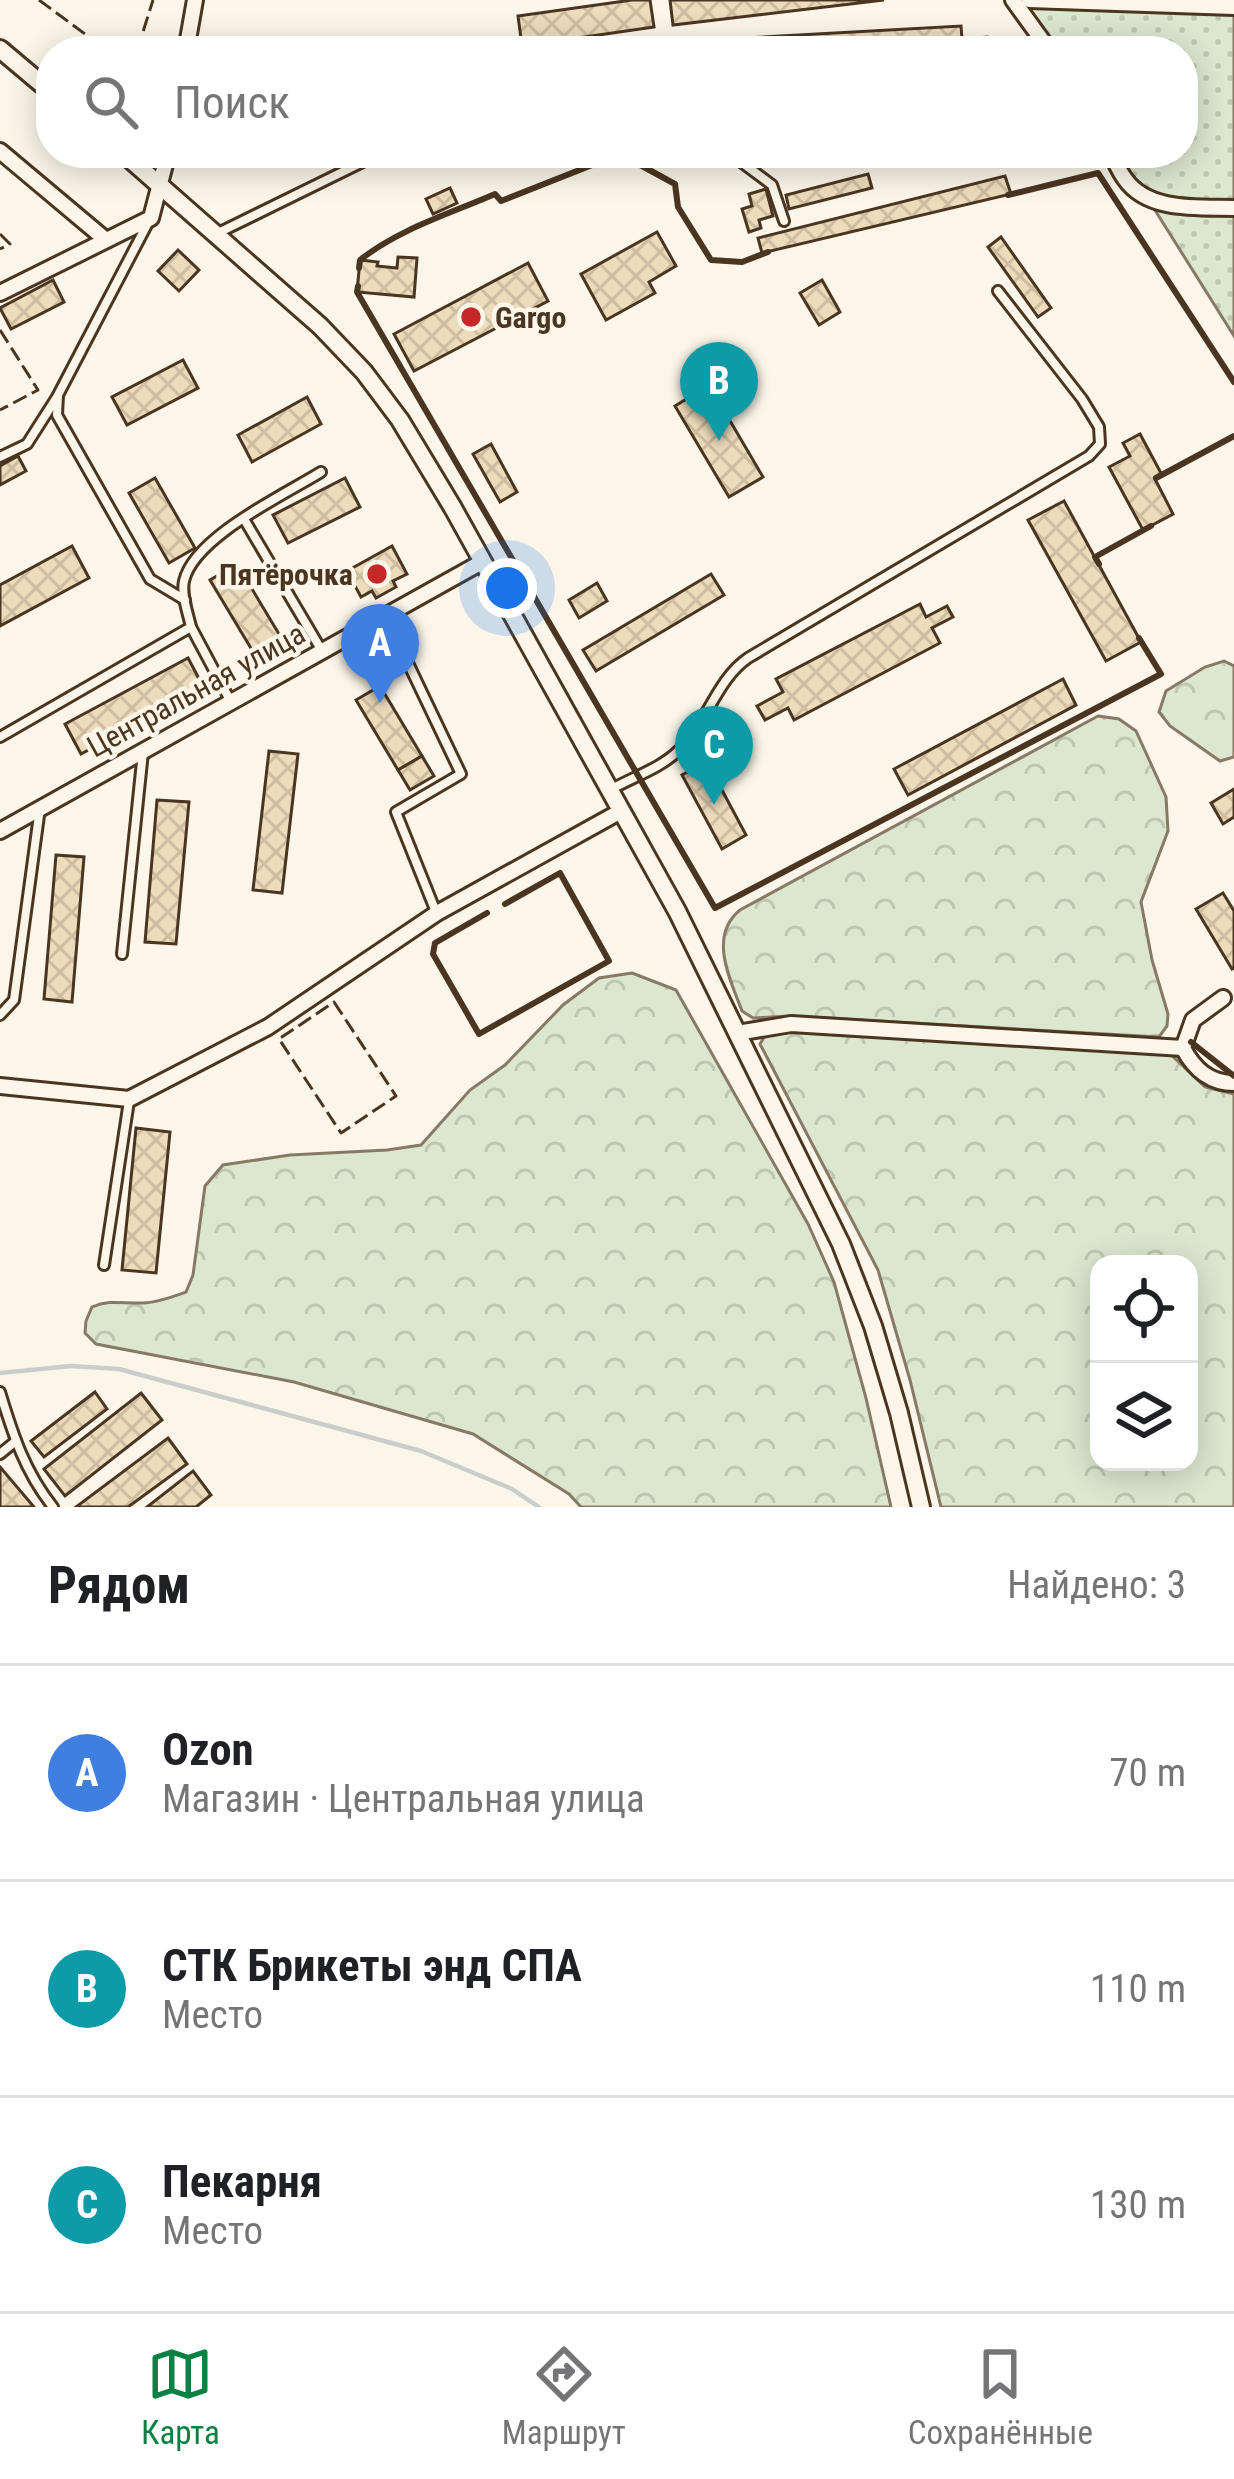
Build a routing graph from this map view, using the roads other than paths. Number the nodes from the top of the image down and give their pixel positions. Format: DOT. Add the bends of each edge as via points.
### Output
graph roads {
  1 [pos="194,0"];
  2 [pos="1013,0"];
  3 [pos="1029,0"];
  4 [pos="1234,7"];
  5 [pos="188,36"];
  6 [pos="1039,36"];
  7 [pos="0,49"];
  8 [pos="36,79"];
  9 [pos="0,152"];
  10 [pos="141,168"];
  11 [pos="165,168"];
  12 [pos="350,168"];
  13 [pos="750,168"];
  14 [pos="1119,168"];
  15 [pos="161,185"];
  16 [pos="1234,208"];
  17 [pos="151,218"];
  18 [pos="784,221"];
  19 [pos="216,234"];
  20 [pos="106,240"];
  21 [pos="998,291"];
  22 [pos="0,293"];
  23 [pos="58,395"];
  24 [pos="0,458"];
  25 [pos="321,472"];
  26 [pos="244,519"];
  27 [pos="482,562"];
  28 [pos="184,600"];
  29 [pos="386,615"];
  30 [pos="190,627"];
  31 [pos="322,651"];
  32 [pos="231,702"];
  33 [pos="0,737"];
  34 [pos="143,750"];
  35 [pos="610,790"];
  36 [pos="40,808"];
  37 [pos="622,811"];
  38 [pos="0,831"];
  39 [pos="437,914"];
  40 [pos="122,954"];
  41 [pos="1223,998"];
  42 [pos="0,1015"];
  43 [pos="737,1033"];
  44 [pos="1184,1048"];
  45 [pos="1234,1083"];
  46 [pos="0,1086"];
  47 [pos="129,1099"];
  48 [pos="104,1265"];
  49 [pos="0,1392"];
  50 [pos="9,1422"];
  51 [pos="0,1429"];
  52 [pos="16,1441"];
  53 [pos="0,1454"];
  54 [pos="53,1507"];
  55 [pos="921,1507"];
  1 -- 5 [label="street"];
  2 -- 6 [label="street"];
  3 -- 4 [label="street"];
  7 -- 8 [label="street"];
  9 -- 20 [label="street"];
  10 -- 15 [label="street"];
  11 -- 15 [label="street"];
  12 -- 19 [label="lane"];
  13 -- 18 [label="lane" via="772,185"];
  14 -- 16 [label="street" via="1148,199"];
  15 -- 17 [label="street"];
  15 -- 19 [label="street"];
  17 -- 20 [label="street"];
  17 -- 23 [label="lane"];
  19 -- 27 [label="street" via="364,373"];
  20 -- 22 [label="street"];
  21 -- 35 [label="lane" via="1082,399 1100,444 748,658 676,754"];
  23 -- 24 [label="lane" via="27,444"];
  23 -- 28 [label="lane" via="57,415 150,579"];
  25 -- 26 [label="lane"];
  26 -- 28 [label="lane" via="192,562"];
  26 -- 31 [label="lane"];
  27 -- 29 [label="street, Центральная улица"];
  27 -- 35 [label="street"];
  28 -- 30 [label="lane"];
  29 -- 31 [label="street, Центральная улица"];
  29 -- 39 [label="lane" via="461,774 396,812"];
  30 -- 32 [label="lane"];
  30 -- 33 [label="lane"];
  31 -- 32 [label="street, Центральная улица"];
  32 -- 34 [label="street, Центральная улица"];
  34 -- 36 [label="street, Центральная улица"];
  34 -- 40 [label="lane"];
  35 -- 37 [label="street"];
  36 -- 38 [label="street, Центральная улица"];
  36 -- 42 [label="lane" via="14,1000"];
  37 -- 39 [label="street"];
  37 -- 43 [label="street"];
  39 -- 47 [label="street" via="268,1027"];
  41 -- 44 [label="street" via="1193,1020"];
  43 -- 44 [label="street" via="791,1024"];
  43 -- 55 [label="street" via="842,1244 873,1326"];
  44 -- 45 [label="street" via="1201,1072"];
  46 -- 47 [label="street"];
  47 -- 48 [label="lane"];
  49 -- 50 [label="lane"];
  50 -- 51 [label="lane"];
  50 -- 52 [label="lane"];
  52 -- 53 [label="lane"];
  52 -- 54 [label="lane"];
}
